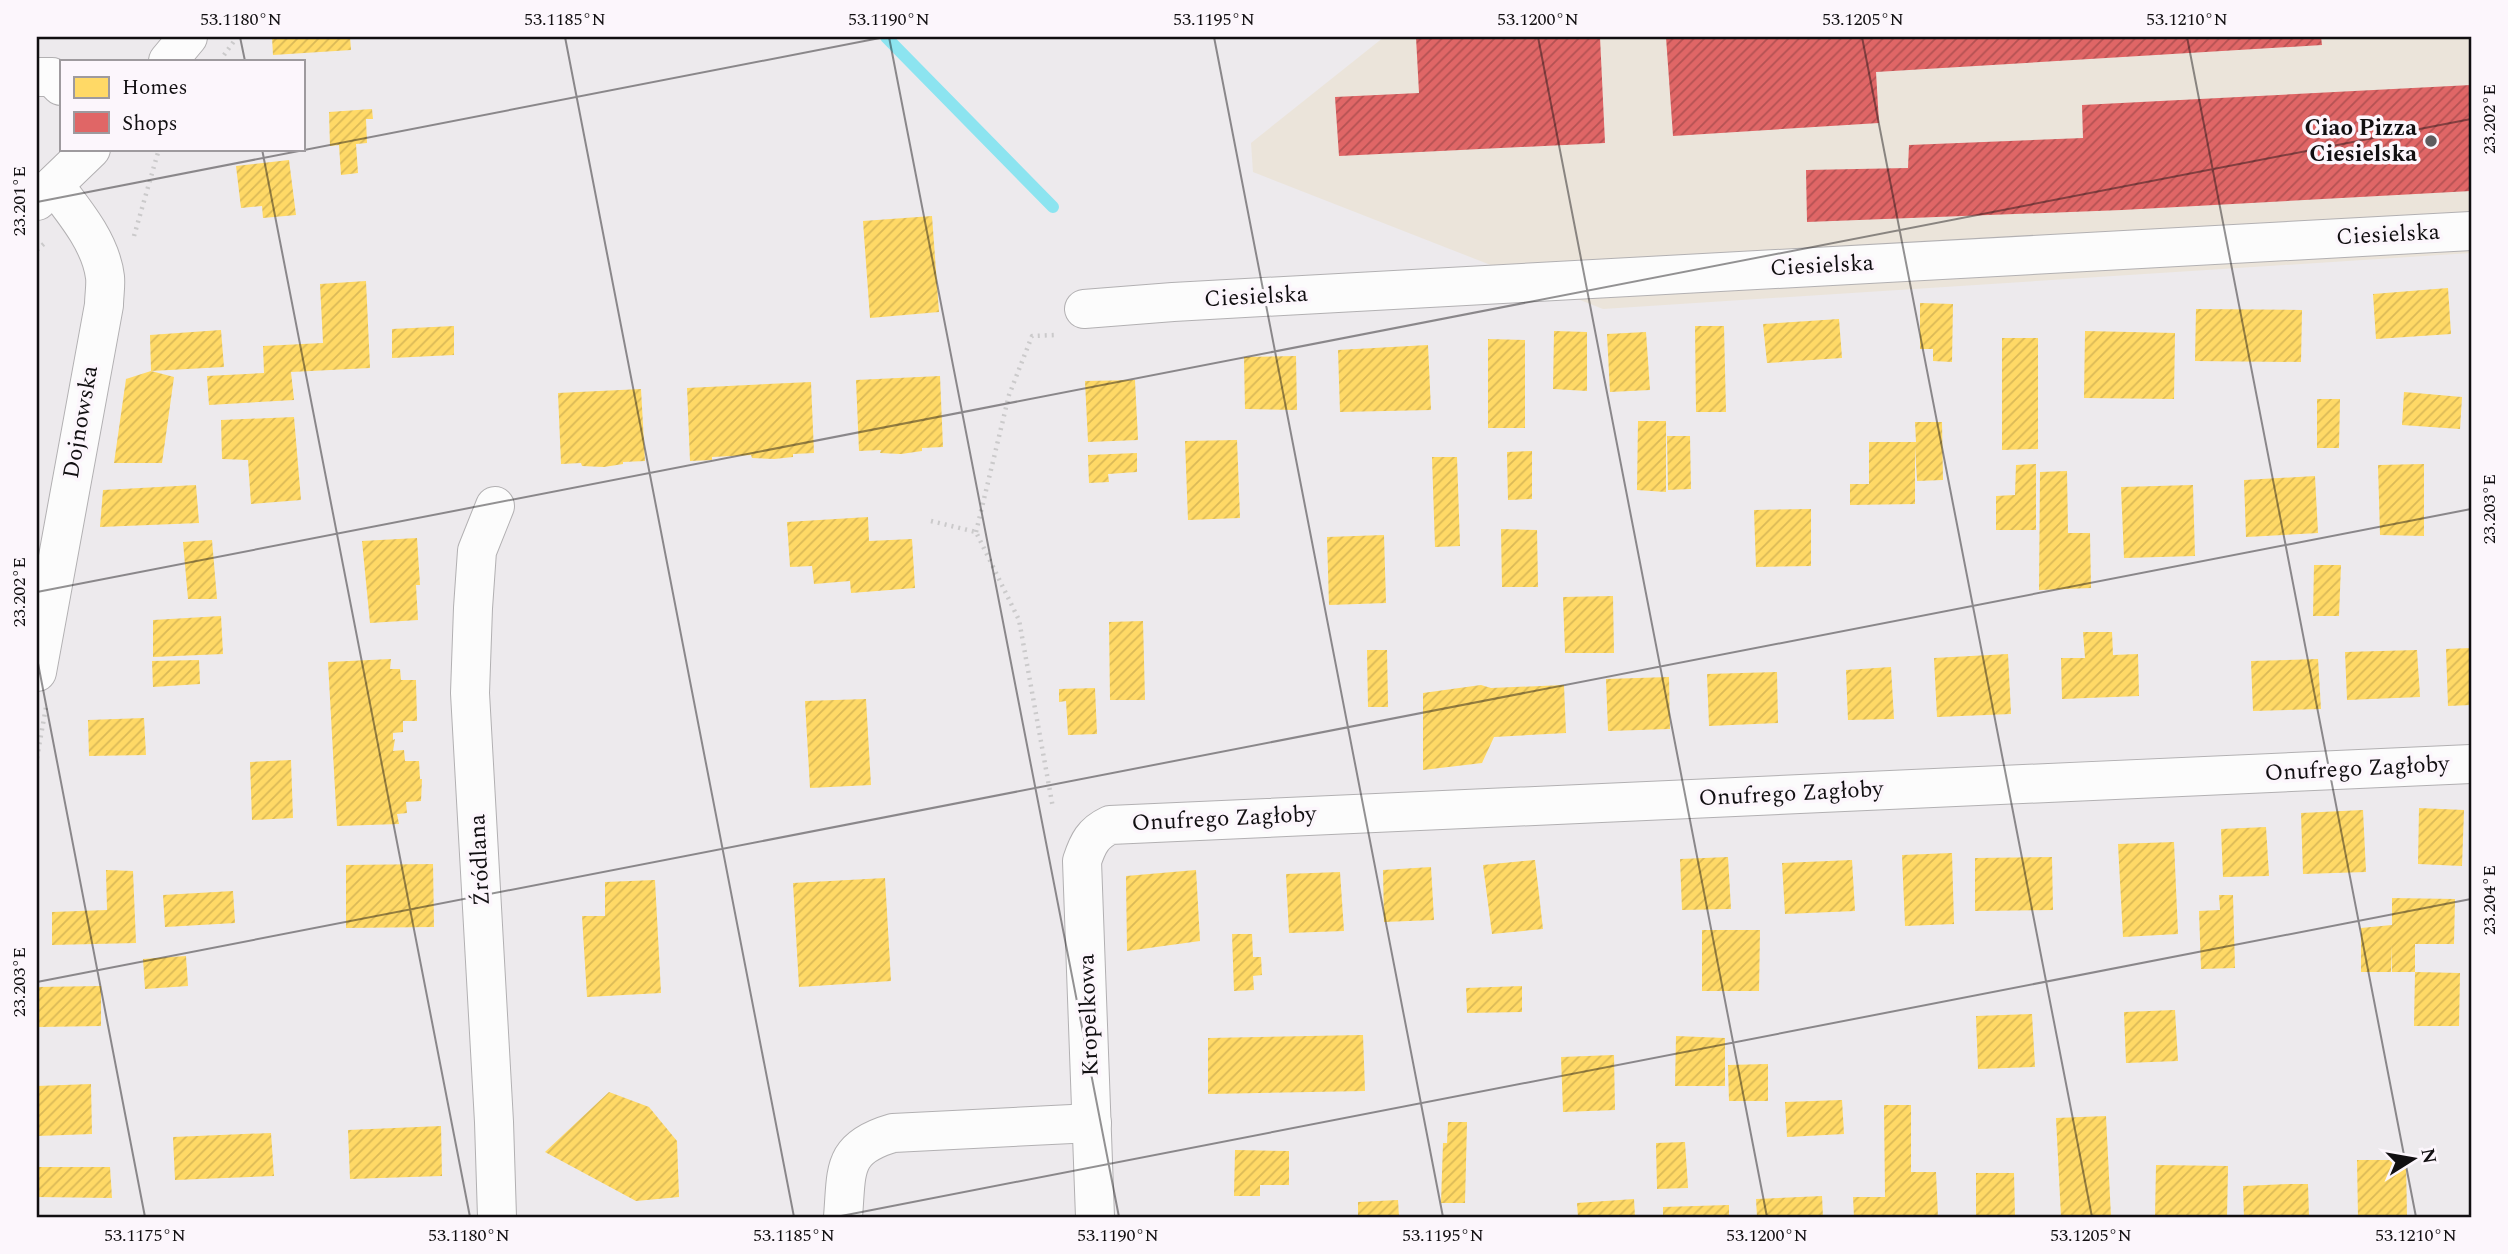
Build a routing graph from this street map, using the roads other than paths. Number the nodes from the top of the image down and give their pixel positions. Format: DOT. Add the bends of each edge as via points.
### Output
graph roads {
  1 [pos="188,37"];
  2 [pos="169,60"];
  3 [pos="37,77"];
  4 [pos="60,85"];
  5 [pos="90,150"];
  6 [pos="45,193"];
  7 [pos="2471,231"];
  8 [pos="1072,322"];
  9 [pos="495,506"];
  10 [pos="37,672"];
  11 [pos="2471,764"];
  12 [pos="1111,825"];
  13 [pos="1093,1123"];
  14 [pos="497,1217"];
  15 [pos="843,1217"];
  16 [pos="1095,1217"];
  1 -- 2 [label="main road"];
  3 -- 4 [label="main road" via="51,77"];
  5 -- 6 [label="main road"];
  6 -- 10 [label="main road, Dojnowska" via="83,227 105,277 104,304"];
  7 -- 8 [label="main road, Ciesielska" via="1173,302"];
  9 -- 14 [label="main road, Źródlana" via="477,551 470,693"];
  11 -- 12 [label="main road, Onufrego Zagłoby"];
  12 -- 13 [label="main road, Kropelkowa" via="1088,841 1082,861"];
  13 -- 15 [label="main road" via="893,1133 874,1138 859,1148 848,1166"];
  13 -- 16 [label="main road, Kropelkowa"];
}
